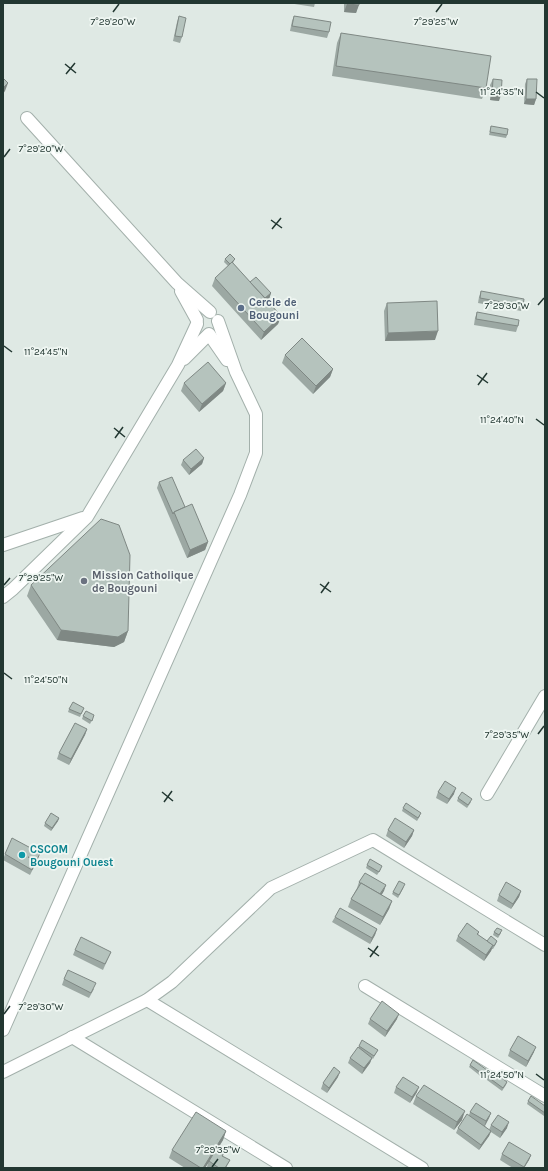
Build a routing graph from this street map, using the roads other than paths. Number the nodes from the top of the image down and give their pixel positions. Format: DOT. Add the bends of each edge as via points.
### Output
graph roads {
  1 [pos="27,118"];
  2 [pos="177,283"];
  3 [pos="214,317"];
  4 [pos="197,322"];
  5 [pos="209,334"];
  6 [pos="178,365"];
  7 [pos="236,372"];
  8 [pos="87,517"];
  9 [pos="3,545"];
  10 [pos="3,597"];
  11 [pos="545,696"];
  12 [pos="487,794"];
  13 [pos="545,945"];
  14 [pos="365,986"];
  15 [pos="148,1000"];
  16 [pos="3,1030"];
  17 [pos="72,1037"];
  18 [pos="3,1072"];
  19 [pos="545,1096"];
  20 [pos="286,1168"];
  21 [pos="422,1168"];
  1 -- 2 [label="street"];
  2 -- 3 [label="street"];
  2 -- 4 [label="street"];
  3 -- 4 [label="street" via="202,313"];
  3 -- 5 [label="street" via="216,329"];
  3 -- 7 [label="street"];
  4 -- 5 [label="street" via="201,332"];
  4 -- 6 [label="street"];
  5 -- 6 [label="street"];
  5 -- 7 [label="street"];
  6 -- 8 [label="street"];
  7 -- 16 [label="street" via="256,414 256,454"];
  8 -- 9 [label="street"];
  8 -- 10 [label="street"];
  11 -- 12 [label="street"];
  13 -- 15 [label="street" via="373,840 271,888 172,982"];
  14 -- 19 [label="street"];
  15 -- 17 [label="street"];
  15 -- 21 [label="street"];
  17 -- 18 [label="street"];
  17 -- 20 [label="street"];
}
